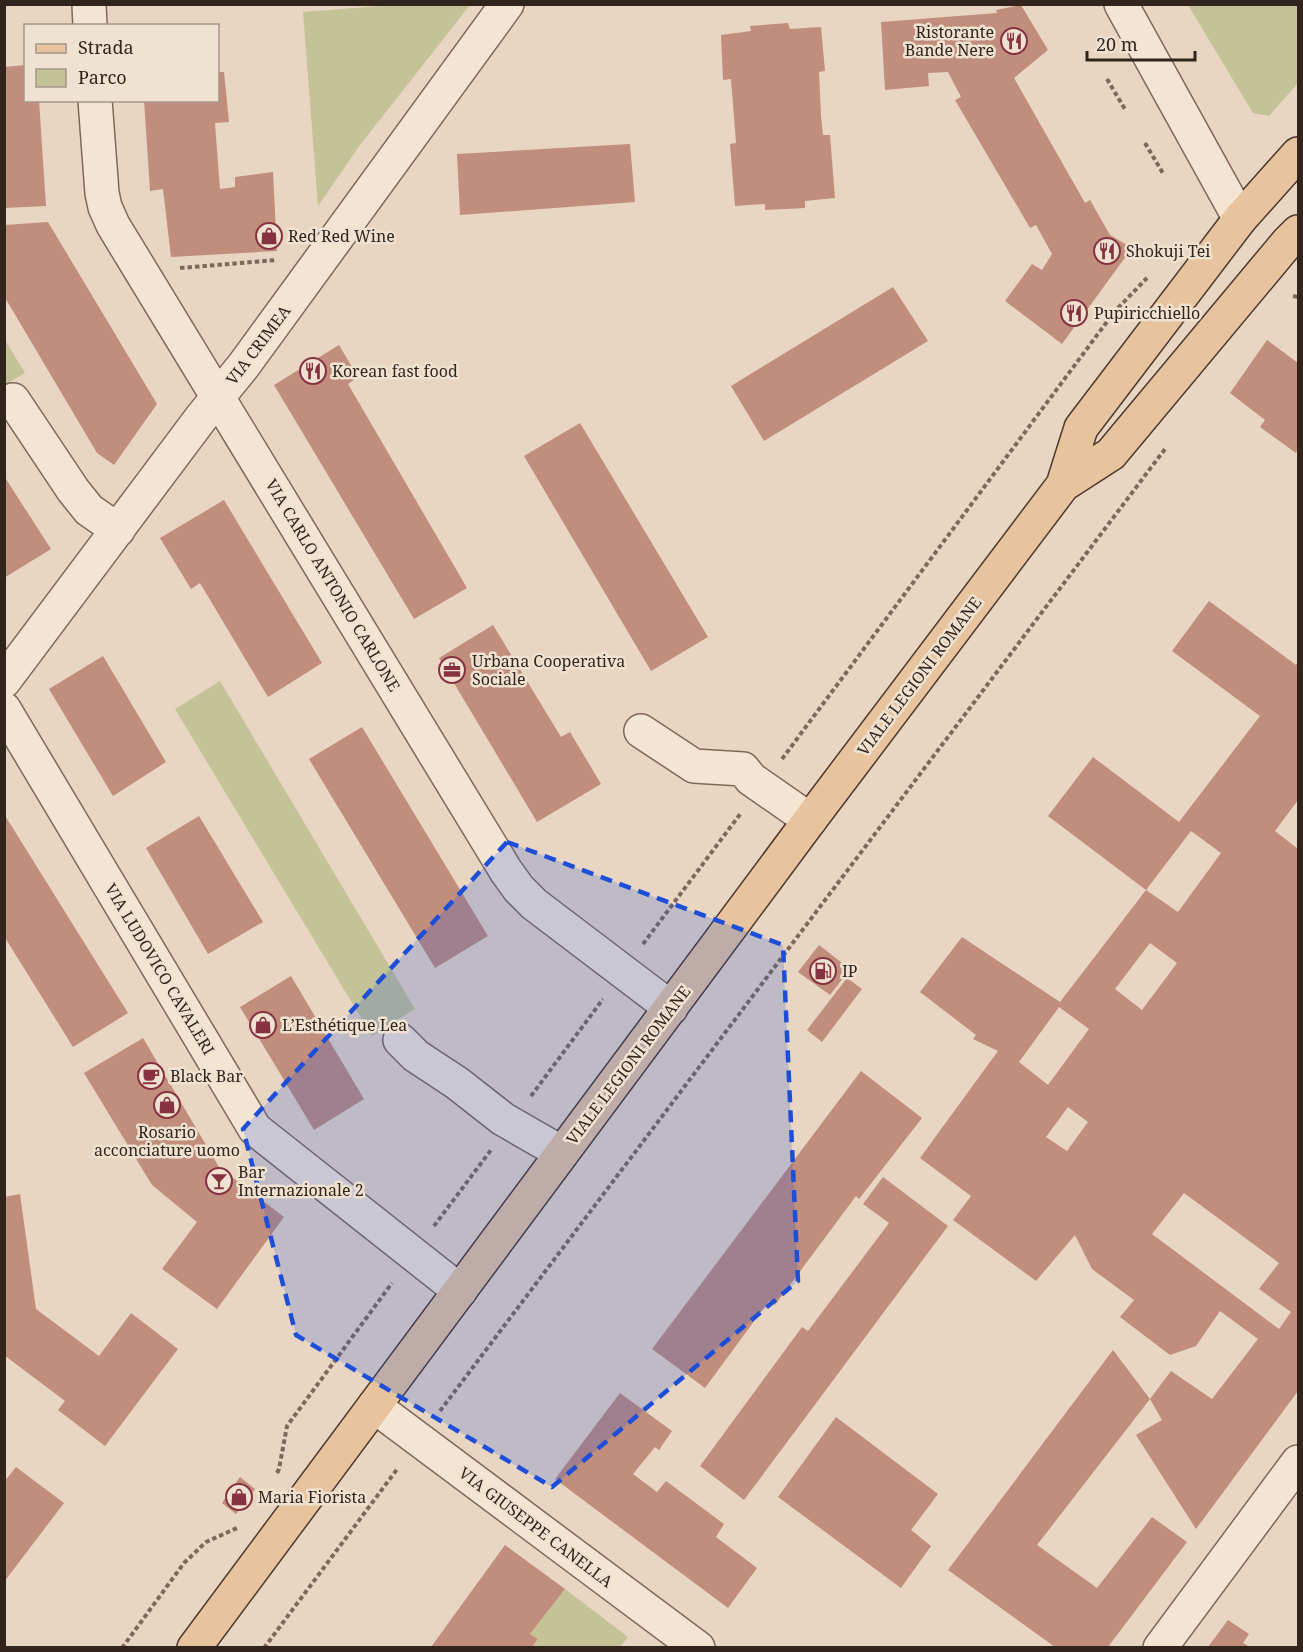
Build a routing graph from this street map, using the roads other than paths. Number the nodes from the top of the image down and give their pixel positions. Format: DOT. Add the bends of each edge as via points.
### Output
graph roads {
  1 [pos="89,4"];
  2 [pos="507,4"];
  3 [pos="1120,4"];
  4 [pos="90,24"];
  5 [pos="95,102"];
  6 [pos="1299,154"];
  7 [pos="1240,219"];
  8 [pos="1299,232"];
  9 [pos="218,397"];
  10 [pos="13,400"];
  11 [pos="1064,485"];
  12 [pos="118,530"];
  13 [pos="4,681"];
  14 [pos="4,709"];
  15 [pos="641,731"];
  16 [pos="810,820"];
  17 [pos="671,1008"];
  18 [pos="400,1040"];
  19 [pos="562,1153"];
  20 [pos="460,1291"];
  21 [pos="374,1406"];
  22 [pos="1299,1462"];
  23 [pos="194,1647"];
  24 [pos="698,1647"];
  25 [pos="1160,1647"];
  1 -- 4 [label="street"];
  2 -- 9 [label="street, VIA CRIMEA"];
  3 -- 7 [label="street"];
  5 -- 9 [label="street, VIA CARLO ANTONIO CARLONE" via="105,207"];
  6 -- 7 [label="main road, VIALE LEGIONI ROMANE"];
  7 -- 11 [label="main road, VIALE LEGIONI ROMANE" via="1081,428"];
  8 -- 11 [label="main road, VIALE LEGIONI ROMANE" via="1111,454"];
  9 -- 12 [label="street, VIA CRIMEA"];
  9 -- 17 [label="street, VIA CARLO ANTONIO CARLONE" via="519,889"];
  10 -- 12 [label="street" via="89,510"];
  11 -- 16 [label="main road, VIALE LEGIONI ROMANE"];
  12 -- 13 [label="street, VIA CRIMEA"];
  14 -- 20 [label="street, VIA LUDOVICO CAVALERI" via="255,1129"];
  15 -- 16 [label="street" via="694,766 743,769"];
  16 -- 17 [label="main road, VIALE LEGIONI ROMANE"];
  17 -- 19 [label="main road, VIALE LEGIONI ROMANE"];
  18 -- 19 [label="street" via="503,1119"];
  19 -- 20 [label="main road, VIALE LEGIONI ROMANE"];
  20 -- 21 [label="main road, VIALE LEGIONI ROMANE"];
  21 -- 23 [label="main road, VIALE LEGIONI ROMANE"];
  21 -- 24 [label="street, VIA GIUSEPPE CANELLA"];
  22 -- 25 [label="street"];
}
